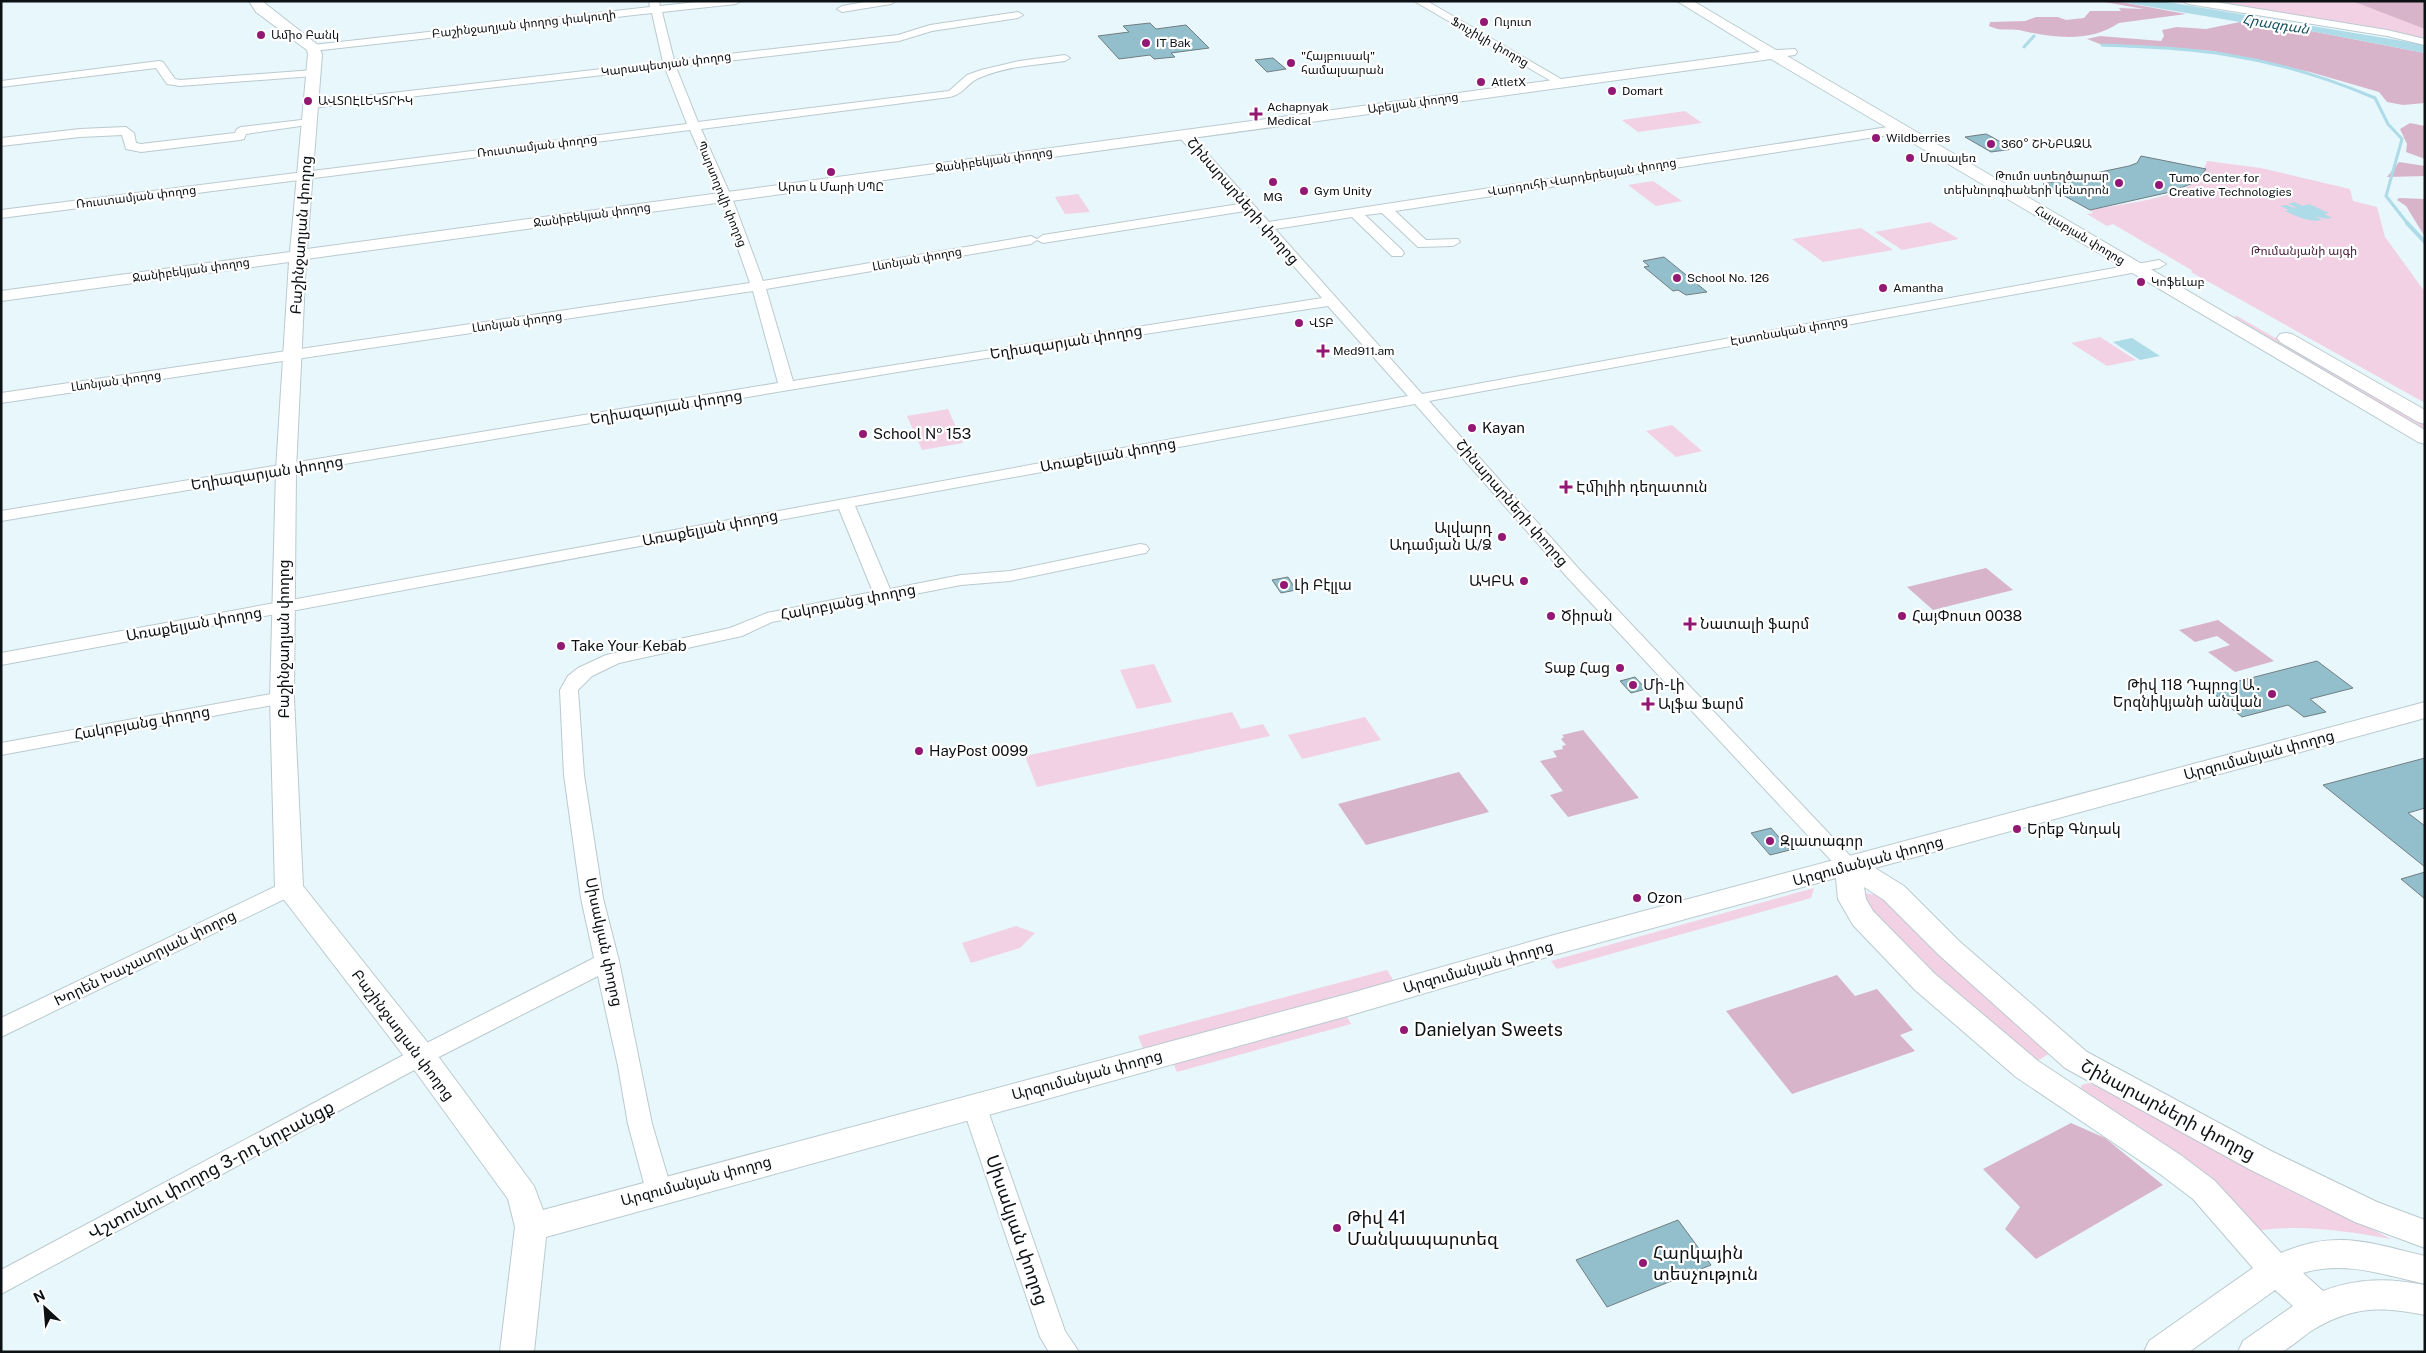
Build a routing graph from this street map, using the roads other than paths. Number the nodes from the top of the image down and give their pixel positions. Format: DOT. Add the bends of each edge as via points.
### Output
graph roads {
  1 [pos="255,1"];
  2 [pos="736,1"];
  3 [pos="891,1"];
  4 [pos="1419,1"];
  5 [pos="1683,1"];
  6 [pos="2188,1"];
  7 [pos="655,6"];
  8 [pos="1701,7"];
  9 [pos="842,9"];
  10 [pos="1018,15"];
  11 [pos="2425,42"];
  12 [pos="313,48"];
  13 [pos="1790,52"];
  14 [pos="1774,54"];
  15 [pos="1065,58"];
  16 [pos="670,64"];
  17 [pos="314,73"];
  18 [pos="1562,83"];
  19 [pos="1,84"];
  20 [pos="312,105"];
  21 [pos="310,122"];
  22 [pos="694,127"];
  23 [pos="1901,129"];
  24 [pos="1184,134"];
  25 [pos="1,142"];
  26 [pos="306,175"];
  27 [pos="726,197"];
  28 [pos="1246,207"];
  29 [pos="1385,208"];
  30 [pos="1355,213"];
  31 [pos="1,214"];
  32 [pos="1264,227"];
  33 [pos="1453,242"];
  34 [pos="1396,254"];
  35 [pos="298,255"];
  36 [pos="2159,264"];
  37 [pos="2136,269"];
  38 [pos="758,286"];
  39 [pos="1,296"];
  40 [pos="1332,302"];
  41 [pos="293,355"];
  42 [pos="787,387"];
  43 [pos="1,398"];
  44 [pos="1419,398"];
  45 [pos="2425,418"];
  46 [pos="2425,438"];
  47 [pos="286,470"];
  48 [pos="845,503"];
  49 [pos="1,516"];
  50 [pos="1140,549"];
  51 [pos="884,596"];
  52 [pos="283,608"];
  53 [pos="1,659"];
  54 [pos="569,690"];
  55 [pos="282,698"];
  56 [pos="2425,710"];
  57 [pos="1,749"];
  58 [pos="1848,866"];
  59 [pos="289,888"];
  60 [pos="608,961"];
  61 [pos="1,1028"];
  62 [pos="421,1056"];
  63 [pos="974,1105"];
  64 [pos="659,1191"];
  65 [pos="531,1227"];
  66 [pos="2425,1234"];
  67 [pos="2276,1270"];
  68 [pos="2425,1270"];
  69 [pos="1,1283"];
  70 [pos="2425,1300"];
  71 [pos="2318,1307"];
  72 [pos="517,1352"];
  73 [pos="1065,1352"];
  74 [pos="2161,1352"];
  75 [pos="2255,1352"];
  1 -- 12 [label="main road"];
  2 -- 7 [label="street, Բաշինջաղյան փողոց փակուղի"];
  3 -- 9 [label="street"];
  4 -- 18 [label="street, Ֆուչիկի փողոց"];
  5 -- 8 [label="main road, Հալաբյան փողոց"];
  6 -- 11 [label="street"];
  7 -- 12 [label="street, Բաշինջաղյան փողոց փակուղի"];
  7 -- 16 [label="street, Պարսողովի փողոց"];
  8 -- 13 [label="main road, Հալաբյան փողոց" via="1717,10"];
  8 -- 14 [label="main road, Հալաբյան փողոց"];
  10 -- 16 [label="street, Կարապետյան փողոց" via="930,28 899,38"];
  12 -- 17 [label="main road, Բաշինջաղյան փողոց"];
  13 -- 14 [label="main road, Աբելյան փողոց"];
  13 -- 36 [label="main road, Հալաբյան փողոց"];
  14 -- 18 [label="main road, Աբելյան փողոց"];
  14 -- 23 [label="main road, Հալաբյան փողոց"];
  15 -- 22 [label="street, Ռուստամյան փողոց" via="1000,67 973,76 955,93"];
  16 -- 20 [label="street, Կարապետյան փողոց"];
  16 -- 22 [label="street, Պարսողովի փողոց"];
  17 -- 19 [label="street" via="180,83 171,82 159,64"];
  17 -- 20 [label="main road, Բաշինջաղյան փողոց"];
  18 -- 24 [label="main road, Աբելյան փողոց"];
  20 -- 21 [label="main road, Բաշինջաղյան փողոց"];
  21 -- 25 [label="street" via="241,131 240,136 141,148 130,146 126,131"];
  21 -- 26 [label="main road, Բաշինջաղյան փողոց"];
  22 -- 26 [label="street, Ռուստամյան փողոց"];
  22 -- 27 [label="street, Պարսողովի փողոց"];
  23 -- 29 [label="street, Վարդուհի Վարդերեսյան փողոց"];
  23 -- 37 [label="main road, Հալաբյան փողոց"];
  24 -- 27 [label="main road, Ջանիբեկյան փողոց"];
  24 -- 28 [label="street, Շինարարների փողոց"];
  26 -- 31 [label="street, Ռուստամյան փողոց"];
  26 -- 35 [label="main road, Բաշինջաղյան փողոց"];
  27 -- 35 [label="main road, Ջանիբեկյան փողոց"];
  27 -- 38 [label="street, Պարսողովի փողոց"];
  28 -- 32 [label="street, Շինարարների փողոց"];
  28 -- 38 [label="street, Լևոնյան փողոց"];
  29 -- 30 [label="street, Վարդուհի Վարդերեսյան փողոց"];
  29 -- 33 [label="street" via="1423,244"];
  30 -- 32 [label="street, Վարդուհի Վարդերեսյան փողոց"];
  30 -- 34 [label="street"];
  32 -- 40 [label="street, Շինարարների փողոց"];
  35 -- 39 [label="main road, Ջանիբեկյան փողոց"];
  35 -- 41 [label="main road, Բաշինջաղյան փողոց"];
  36 -- 37 [label="street, Էստոնական փողոց"];
  36 -- 45 [label="main road, Հալաբյան փողոց"];
  37 -- 44 [label="street, Էստոնական փողոց"];
  37 -- 46 [label="main road, Հալաբյան փողոց"];
  38 -- 41 [label="street, Լևոնյան փողոց"];
  38 -- 42 [label="street, Պարսողովի փողոց"];
  40 -- 42 [label="street, Եղիազարյան փողոց"];
  40 -- 44 [label="street, Շինարարների փողոց"];
  41 -- 43 [label="street, Լևոնյան փողոց"];
  41 -- 47 [label="main road, Բաշինջաղյան փողոց"];
  42 -- 47 [label="street, Եղիազարյան փողոց"];
  44 -- 48 [label="street, Առաքելյան փողոց"];
  44 -- 58 [label="street, Շինարարների փողոց" via="1574,573"];
  47 -- 49 [label="street, Եղիազարյան փողոց"];
  47 -- 52 [label="main road, Բաշինջաղյան փողոց"];
  48 -- 51 [label="street"];
  48 -- 52 [label="street, Առաքելյան փողոց"];
  50 -- 51 [label="street, Հակոբյանց փողոց" via="1010,576 961,580"];
  51 -- 54 [label="street, Հակոբյանց փողոց" via="767,618 736,632 613,659 585,672"];
  52 -- 53 [label="street, Առաքելյան փողոց"];
  52 -- 55 [label="main road, Բաշինջաղյան փողոց"];
  54 -- 60 [label="street, Սիսակյան փողոց" via="574,774 592,898"];
  55 -- 57 [label="street, Հակոբյանց փողոց"];
  55 -- 59 [label="main road, Բաշինջաղյան փողոց"];
  56 -- 58 [label="main road, Արզումանյան փողոց"];
  58 -- 63 [label="main road, Արզումանյան փողոց"];
  58 -- 66 [label="main road, Շինարարների փողոց" via="1894,893 1949,948 2076,1060 2260,1160 2366,1212"];
  58 -- 67 [label="main road" via="1852,899 1862,918 1925,982 2027,1069 2204,1190"];
  59 -- 61 [label="street, Խորեն Խաչատրյան փողոց"];
  59 -- 62 [label="main road, Բաշինջաղյան փողոց"];
  60 -- 62 [label="street, Վշտունու փողոց 3-րդ նրբանցք"];
  60 -- 64 [label="street, Սիսակյան փողոց" via="640,1124"];
  62 -- 65 [label="main road, Բաշինջաղյան փողոց" via="524,1195"];
  62 -- 69 [label="street, Վշտունու փողոց 3-րդ նրբանցք"];
  63 -- 64 [label="main road, Արզումանյան փողոց"];
  63 -- 73 [label="street, Սիսակյան փողոց" via="1054,1337"];
  64 -- 65 [label="main road, Արզումանյան փողոց"];
  65 -- 72 [label="main road"];
  67 -- 68 [label="main road" via="2325,1253 2358,1254"];
  67 -- 71 [label="main road"];
  67 -- 74 [label="main road"];
  70 -- 71 [label="main road" via="2364,1293"];
  71 -- 75 [label="main road"];
}
